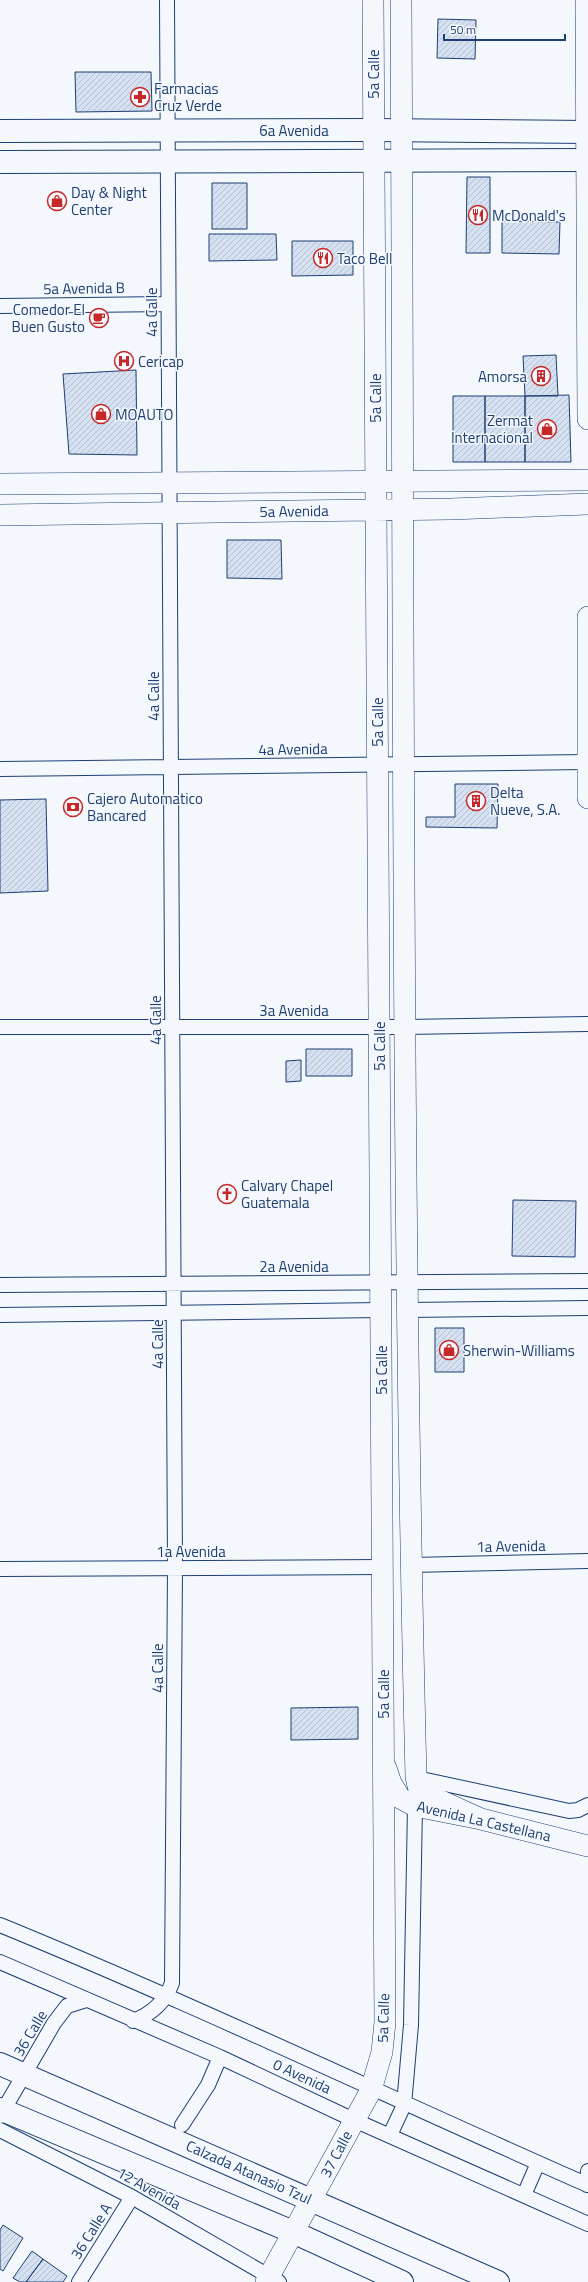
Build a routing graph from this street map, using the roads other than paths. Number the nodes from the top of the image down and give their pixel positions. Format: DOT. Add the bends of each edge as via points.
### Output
graph roads {
  1 [pos="167,0"];
  2 [pos="373,0"];
  3 [pos="401,0"];
  4 [pos="586,0"];
  5 [pos="169,130"];
  6 [pos="374,130"];
  7 [pos="402,130"];
  8 [pos="0,131"];
  9 [pos="587,132"];
  10 [pos="587,160"];
  11 [pos="374,161"];
  12 [pos="0,162"];
  13 [pos="168,162"];
  14 [pos="402,162"];
  15 [pos="168,304"];
  16 [pos="0,306"];
  17 [pos="588,418"];
  18 [pos="588,480"];
  19 [pos="376,482"];
  20 [pos="404,482"];
  21 [pos="0,484"];
  22 [pos="169,484"];
  23 [pos="588,504"];
  24 [pos="376,510"];
  25 [pos="404,510"];
  26 [pos="169,514"];
  27 [pos="0,515"];
  28 [pos="588,617"];
  29 [pos="587,762"];
  30 [pos="377,765"];
  31 [pos="405,765"];
  32 [pos="171,768"];
  33 [pos="0,769"];
  34 [pos="588,798"];
  35 [pos="588,1024"];
  36 [pos="172,1027"];
  37 [pos="378,1027"];
  38 [pos="406,1027"];
  39 [pos="0,1028"];
  40 [pos="588,1281"];
  41 [pos="380,1282"];
  42 [pos="408,1282"];
  43 [pos="174,1284"];
  44 [pos="0,1285"];
  45 [pos="588,1308"];
  46 [pos="380,1310"];
  47 [pos="408,1310"];
  48 [pos="173,1313"];
  49 [pos="0,1315"];
  50 [pos="588,1561"];
  51 [pos="411,1565"];
  52 [pos="382,1567"];
  53 [pos="175,1568"];
  54 [pos="0,1569"];
  55 [pos="383,1758"];
  56 [pos="422,1789"];
  57 [pos="588,1805"];
  58 [pos="588,1846"];
  59 [pos="0,1925"];
  60 [pos="0,1962"];
  61 [pos="168,1996"];
  62 [pos="86,2000"];
  63 [pos="133,2021"];
  64 [pos="220,2057"];
  65 [pos="0,2064"];
  66 [pos="26,2074"];
  67 [pos="371,2090"];
  68 [pos="404,2105"];
  69 [pos="1,2116"];
  70 [pos="354,2120"];
  71 [pos="182,2124"];
  72 [pos="390,2134"];
  73 [pos="538,2163"];
  74 [pos="588,2171"];
  75 [pos="588,2185"];
  76 [pos="524,2195"];
  77 [pos="132,2197"];
  78 [pos="311,2199"];
  79 [pos="588,2224"];
  80 [pos="293,2232"];
  81 [pos="272,2280"];
  82 [pos="79,2282"];
  83 [pos="402,2282"];
  84 [pos="498,2282"];
  1 -- 5 [label="street, 4a Calle"];
  2 -- 6 [label="main road, 5a Calle"];
  3 -- 7 [label="main road, 5a Calle"];
  4 -- 9 [label="main road"];
  5 -- 6 [label="main road, 6a Avenida"];
  5 -- 8 [label="main road, 6a Avenida"];
  5 -- 13 [label="street, 4a Calle"];
  6 -- 7 [label="main road, 6a Avenida"];
  6 -- 11 [label="main road, 5a Calle"];
  7 -- 9 [label="main road, 6a Avenida"];
  7 -- 14 [label="main road, 5a Calle"];
  9 -- 10 [label="main road"];
  10 -- 14 [label="main road, 6a Avenida"];
  10 -- 17 [label="main road"];
  11 -- 13 [label="main road, 6a Avenida"];
  11 -- 14 [label="main road, 6a Avenida"];
  11 -- 19 [label="main road, 5a Calle"];
  12 -- 13 [label="main road, 6a Avenida"];
  13 -- 15 [label="street, 4a Calle"];
  14 -- 20 [label="main road, 5a Calle"];
  15 -- 16 [label="street, 5a Avenida B"];
  15 -- 22 [label="street, 4a Calle"];
  18 -- 20 [label="main road, 5a Avenida"];
  19 -- 20 [label="main road, 5a Avenida"];
  19 -- 22 [label="main road, 5a Avenida"];
  19 -- 24 [label="main road, 5a Calle"];
  20 -- 25 [label="main road, 5a Calle"];
  21 -- 22 [label="main road, 5a Avenida"];
  22 -- 26 [label="street, 4a Calle"];
  23 -- 25 [label="main road, 5a Avenida"];
  24 -- 25 [label="main road, 5a Avenida"];
  24 -- 26 [label="main road, 5a Avenida"];
  24 -- 30 [label="main road, 5a Calle"];
  25 -- 31 [label="main road, 5a Calle"];
  26 -- 27 [label="main road, 5a Avenida"];
  26 -- 32 [label="street, 4a Calle"];
  28 -- 29 [label="main road"];
  29 -- 31 [label="street, 4a Avenida"];
  29 -- 34 [label="main road"];
  30 -- 31 [label="street, 4a Avenida"];
  30 -- 32 [label="street, 4a Avenida"];
  30 -- 37 [label="main road, 5a Calle"];
  31 -- 38 [label="main road, 5a Calle"];
  32 -- 33 [label="street, 4a Avenida"];
  32 -- 36 [label="street, 4a Calle"];
  35 -- 38 [label="street, 3a Avenida"];
  36 -- 37 [label="street, 3a Avenida"];
  36 -- 39 [label="street, 3a Avenida"];
  36 -- 43 [label="street, 4a Calle"];
  37 -- 38 [label="street, 3a Avenida"];
  37 -- 41 [label="main road, 5a Calle"];
  38 -- 42 [label="main road, 5a Calle"];
  40 -- 42 [label="street, 2a Avenida"];
  41 -- 42 [label="street, 2a Avenida"];
  41 -- 43 [label="street, 2a Avenida"];
  41 -- 46 [label="main road, 5a Calle"];
  42 -- 47 [label="main road, 5a Calle"];
  43 -- 44 [label="street, 2a Avenida"];
  43 -- 48 [label="street, 4a Calle"];
  45 -- 47 [label="street"];
  46 -- 48 [label="street"];
  46 -- 52 [label="main road, 5a Calle"];
  47 -- 51 [label="main road, 5a Calle"];
  48 -- 49 [label="street"];
  48 -- 53 [label="street, 4a Calle"];
  50 -- 51 [label="street, 1a Avenida"];
  51 -- 56 [label="main road, 5a Calle"];
  52 -- 53 [label="street, 1a Avenida"];
  52 -- 55 [label="main road, 5a Calle"];
  53 -- 54 [label="street, 1a Avenida"];
  53 -- 61 [label="street, 4a Calle" via="172,1983"];
  55 -- 56 [label="main road, Avenida La Castellana" via="400,1798"];
  55 -- 67 [label="main road, 5a Calle" via="385,2022 382,2052"];
  56 -- 57 [label="street, Avenida La Castellana" via="569,1811"];
  56 -- 58 [label="main road, Avenida La Castellana" via="480,1819"];
  56 -- 68 [label="street, 5a Calle" via="411,2025"];
  59 -- 61 [label="street, 0 Avenida"];
  60 -- 62 [label="street, 0 Avenida"];
  61 -- 63 [label="street" via="146,2016"];
  61 -- 67 [label="street, 0 Avenida"];
  62 -- 63 [label="street, 0 Avenida"];
  62 -- 66 [label="street, 36 Calle" via="67,2006 54,2023"];
  63 -- 64 [label="street, 0 Avenida"];
  64 -- 70 [label="street, 0 Avenida"];
  64 -- 71 [label="street" via="208,2085"];
  65 -- 66 [label="main road, Calzada Atanasio Tzul"];
  66 -- 69 [label="street, 36 Calle"];
  66 -- 78 [label="main road, Calzada Atanasio Tzul"];
  67 -- 68 [label="street, 0 Avenida"];
  67 -- 70 [label="main road, 37 Calle"];
  68 -- 72 [label="street, 5a Calle"];
  68 -- 73 [label="street, 0 Avenida"];
  69 -- 77 [label="street, 12 Avenida"];
  69 -- 80 [label="main road"];
  70 -- 72 [label="street, 0 Avenida"];
  70 -- 78 [label="main road, 37 Calle"];
  72 -- 76 [label="street, 0 Avenida"];
  73 -- 75 [label="street, 0 Avenida"];
  73 -- 76 [label="street"];
  74 -- 75 [label="street"];
  76 -- 79 [label="street, 0 Avenida"];
  77 -- 81 [label="street, 12 Avenida"];
  77 -- 82 [label="street, 36 Calle A"];
  78 -- 80 [label="main road, 37 Calle"];
  78 -- 84 [label="main road, Calzada Atanasio Tzul"];
  80 -- 81 [label="main road, 37 Calle"];
  80 -- 83 [label="main road"];
}
